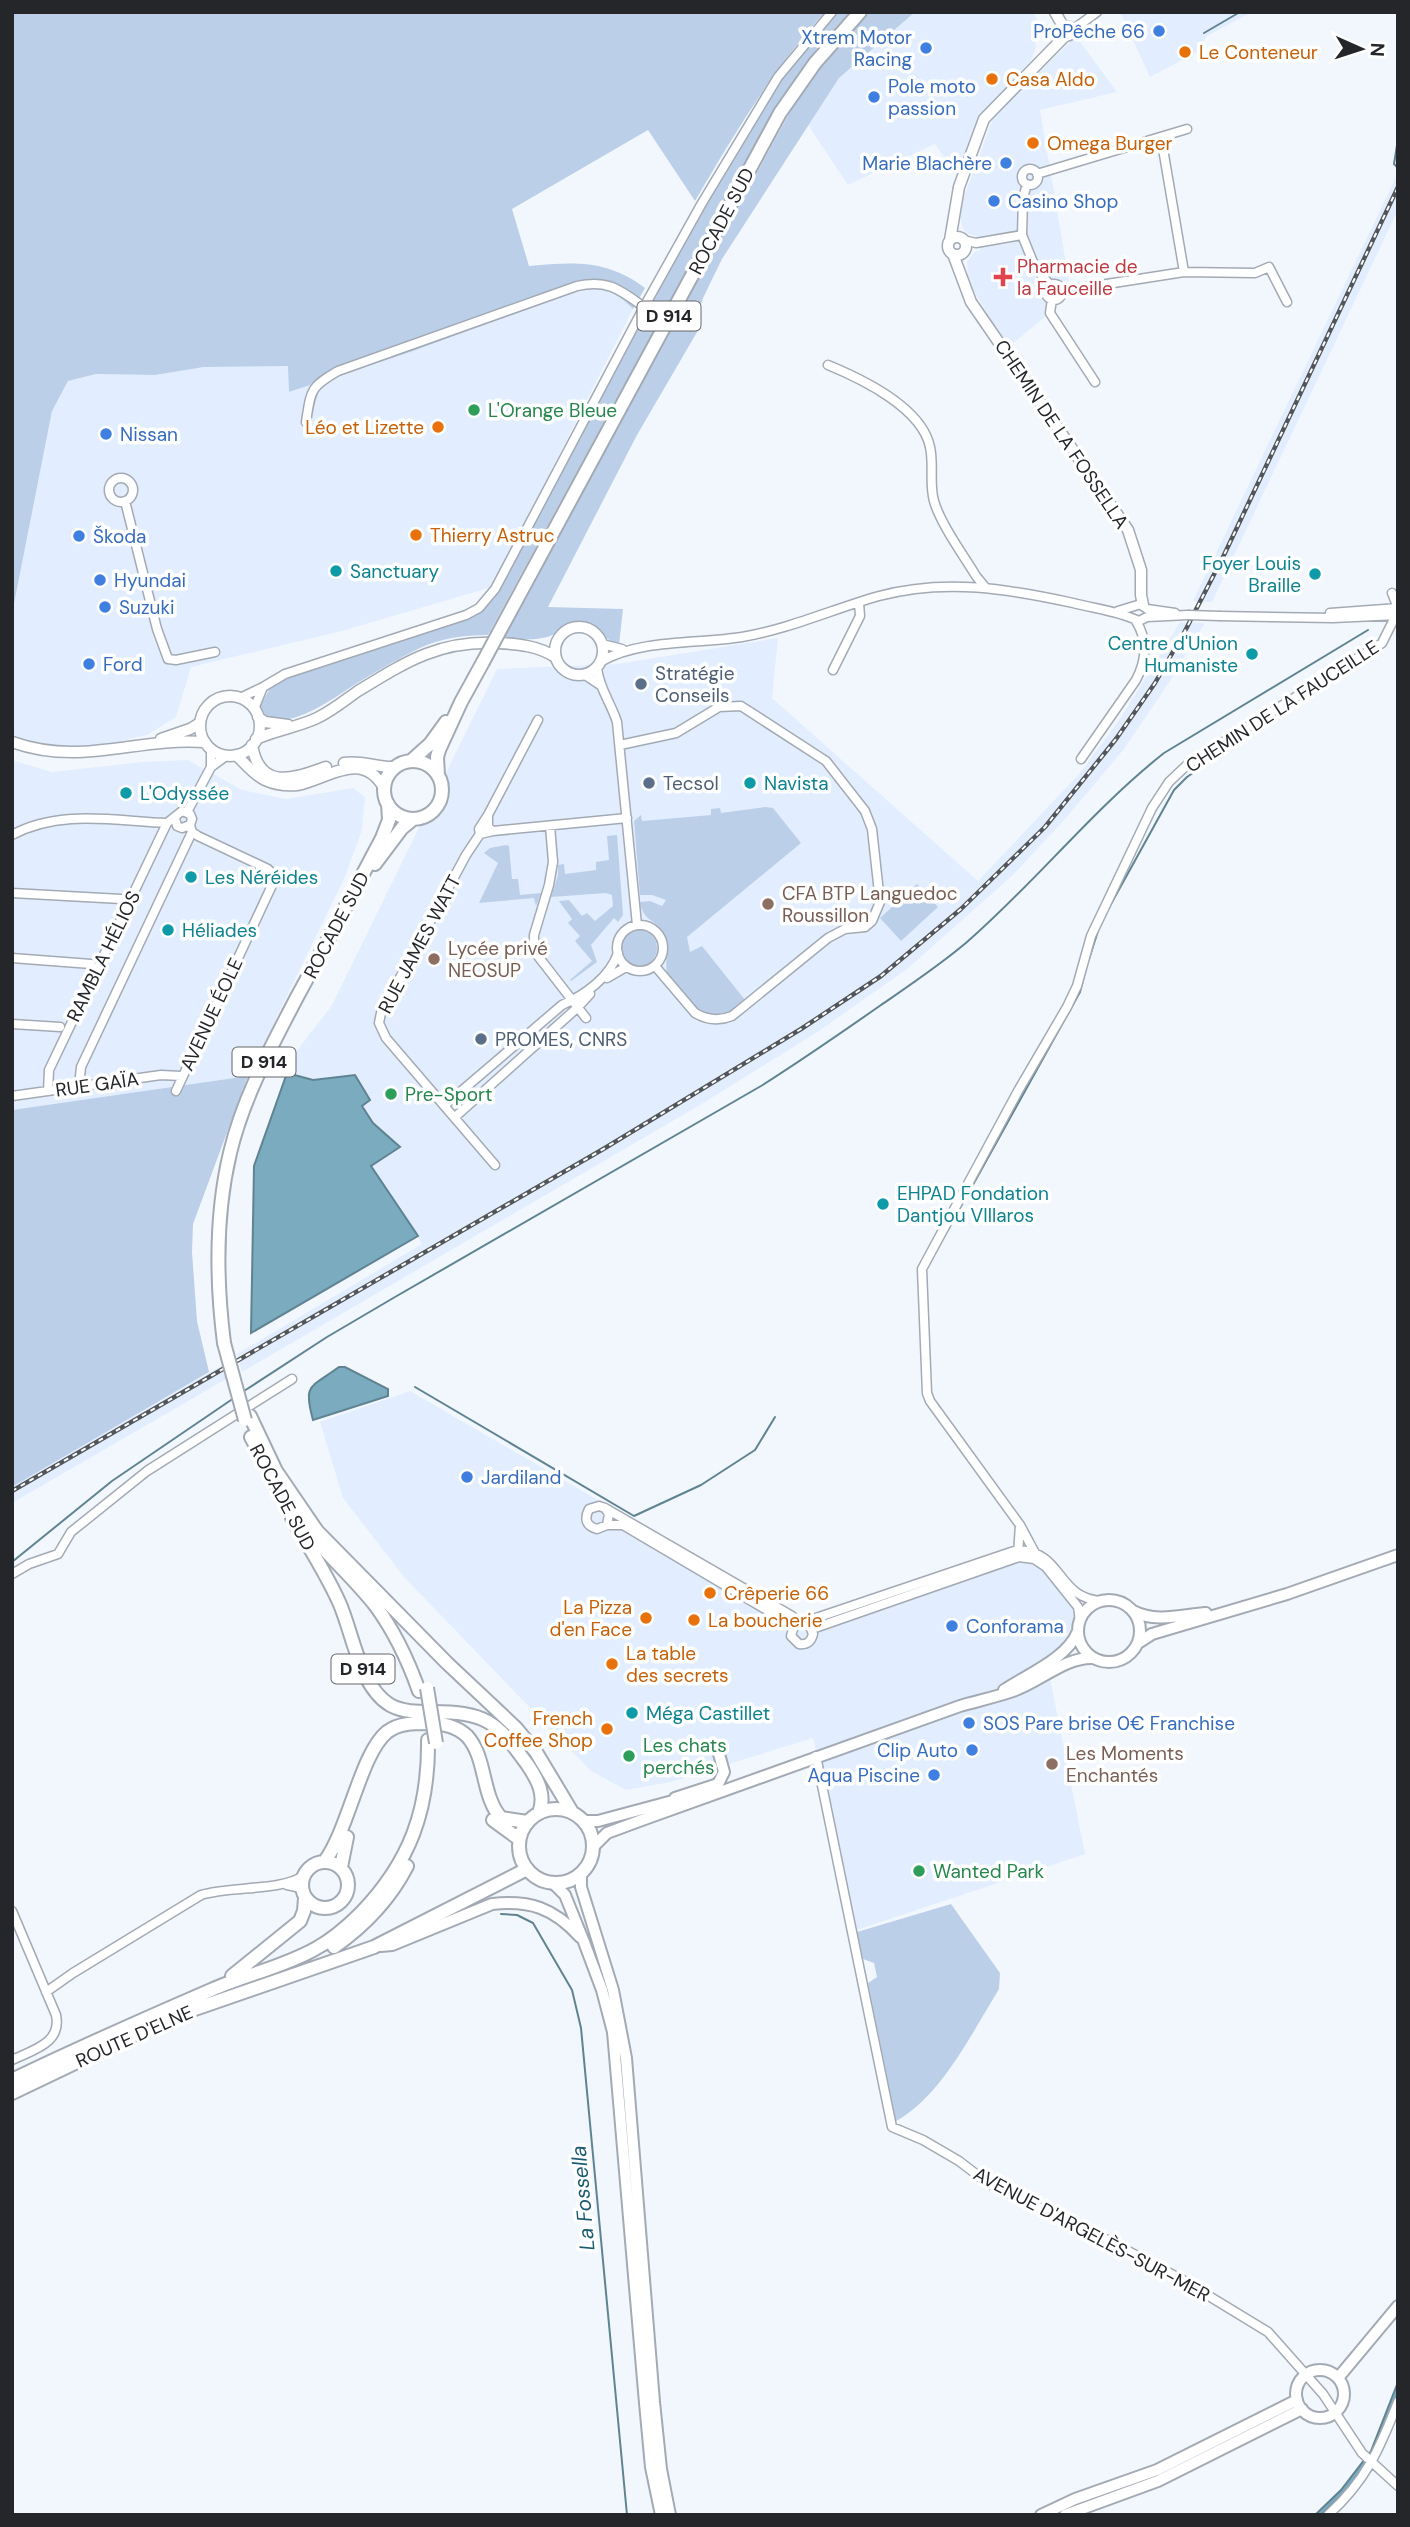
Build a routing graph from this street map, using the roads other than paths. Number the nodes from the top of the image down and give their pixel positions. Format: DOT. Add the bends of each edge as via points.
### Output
graph roads {
  1 [pos="832,12"];
  2 [pos="860,12"];
  3 [pos="1055,12"];
  4 [pos="1097,12"];
  5 [pos="1067,31"];
  6 [pos="1187,129"];
  7 [pos="1161,137"];
  8 [pos="1037,174"];
  9 [pos="1027,184"];
  10 [pos="1022,235"];
  11 [pos="959,246"];
  12 [pos="1184,272"];
  13 [pos="1049,285"];
  14 [pos="1062,291"];
  15 [pos="1052,299"];
  16 [pos="1287,302"];
  17 [pos="644,307"];
  18 [pos="828,365"];
  19 [pos="1095,382"];
  20 [pos="306,422"];
  21 [pos="125,501"];
  22 [pos="985,587"];
  23 [pos="1392,593"];
  24 [pos="859,603"];
  25 [pos="1140,611"];
  26 [pos="1394,612"];
  27 [pos="558,639"];
  28 [pos="602,644"];
  29 [pos="532,647"];
  30 [pos="625,650"];
  31 [pos="215,652"];
  32 [pos="555,657"];
  33 [pos="599,664"];
  34 [pos="833,670"];
  35 [pos="585,675"];
  36 [pos="600,685"];
  37 [pos="262,687"];
  38 [pos="240,698"];
  39 [pos="461,702"];
  40 [pos="256,713"];
  41 [pos="538,720"];
  42 [pos="200,723"];
  43 [pos="302,724"];
  44 [pos="12,742"];
  45 [pos="254,742"];
  46 [pos="147,744"];
  47 [pos="620,745"];
  48 [pos="208,746"];
  49 [pos="231,755"];
  50 [pos="1080,759"];
  51 [pos="411,761"];
  52 [pos="211,767"];
  53 [pos="395,767"];
  54 [pos="438,776"];
  55 [pos="384,788"];
  56 [pos="388,804"];
  57 [pos="187,812"];
  58 [pos="488,815"];
  59 [pos="627,818"];
  60 [pos="413,819"];
  61 [pos="171,821"];
  62 [pos="550,826"];
  63 [pos="191,828"];
  64 [pos="493,831"];
  65 [pos="480,834"];
  66 [pos="12,835"];
  67 [pos="12,892"];
  68 [pos="121,899"];
  69 [pos="637,925"];
  70 [pos="618,953"];
  71 [pos="12,958"];
  72 [pos="90,964"];
  73 [pos="655,966"];
  74 [pos="626,967"];
  75 [pos="575,1004"];
  76 [pos="586,1018"];
  77 [pos="12,1024"];
  78 [pos="60,1027"];
  79 [pos="181,1076"];
  80 [pos="79,1086"];
  81 [pos="48,1091"];
  82 [pos="176,1091"];
  83 [pos="12,1096"];
  84 [pos="445,1105"];
  85 [pos="455,1117"];
  86 [pos="495,1165"];
  87 [pos="227,1343"];
  88 [pos="292,1379"];
  89 [pos="248,1418"];
  90 [pos="251,1437"];
  91 [pos="605,1508"];
  92 [pos="607,1525"];
  93 [pos="1020,1525"];
  94 [pos="1018,1554"];
  95 [pos="1035,1555"];
  96 [pos="1398,1555"];
  97 [pos="12,1574"];
  98 [pos="359,1575"];
  99 [pos="1102,1601"];
  100 [pos="1133,1611"];
  101 [pos="1227,1611"];
  102 [pos="796,1624"];
  103 [pos="1079,1625"];
  104 [pos="810,1626"];
  105 [pos="1138,1643"];
  106 [pos="1094,1658"];
  107 [pos="423,1689"];
  108 [pos="995,1695"];
  109 [pos="432,1742"];
  110 [pos="719,1754"];
  111 [pos="816,1756"];
  112 [pos="727,1787"];
  113 [pos="646,1808"];
  114 [pos="572,1812"];
  115 [pos="538,1813"];
  116 [pos="583,1821"];
  117 [pos="527,1822"];
  118 [pos="519,1839"];
  119 [pos="593,1847"];
  120 [pos="326,1861"];
  121 [pos="341,1867"];
  122 [pos="527,1869"];
  123 [pos="581,1874"];
  124 [pos="553,1883"];
  125 [pos="303,1887"];
  126 [pos="12,1911"];
  127 [pos="584,1942"];
  128 [pos="374,1947"];
  129 [pos="259,1986"];
  130 [pos="46,1992"];
  131 [pos="125,2026"];
  132 [pos="12,2060"];
  133 [pos="12,2080"];
  134 [pos="12,2093"];
  135 [pos="1398,2306"];
  136 [pos="1306,2374"];
  137 [pos="1338,2378"];
  138 [pos="1398,2402"];
  139 [pos="1300,2405"];
  140 [pos="1336,2411"];
  141 [pos="1372,2464"];
  142 [pos="1398,2486"];
  143 [pos="661,2515"];
  144 [pos="670,2515"];
  145 [pos="1041,2515"];
  146 [pos="1065,2515"];
  147 [pos="1328,2515"];
  1 -- 17 [label="street" via="778,77"];
  2 -- 39 [label="main road, ROCADE SUD / D 914, bridge" via="815,63 775,123"];
  3 -- 5 [label="street"];
  4 -- 5 [label="street, CHEMIN DE LA FOSSELLA"];
  5 -- 11 [label="street, CHEMIN DE LA FOSSELLA" via="984,119 959,187 953,220"];
  6 -- 7 [label="street"];
  7 -- 8 [label="street"];
  7 -- 12 [label="street"];
  8 -- 9 [label="street" via="1034,183"];
  8 -- 9 [label="street" via="1031,169 1024,172 1022,179"];
  9 -- 10 [label="street"];
  10 -- 11 [label="street"];
  10 -- 13 [label="street" via="1035,267"];
  11 -- 25 [label="street, CHEMIN DE LA FOSSELLA" via="962,280 971,302 1129,530 1142,570"];
  12 -- 14 [label="street"];
  12 -- 16 [label="street" via="1255,273 1269,267"];
  13 -- 14 [label="street"];
  13 -- 15 [label="street" via="1046,294"];
  14 -- 15 [label="street" via="1059,298"];
  15 -- 19 [label="street" via="1050,313"];
  17 -- 20 [label="street" via="606,284 577,286 338,371 310,392"];
  17 -- 37 [label="street" via="486,601 466,615 285,674"];
  18 -- 22 [label="street" via="888,396 927,434 934,500"];
  21 -- 31 [label="street" via="167,659"];
  22 -- 24 [label="street" via="906,590"];
  22 -- 25 [label="street" via="1117,611"];
  23 -- 26 [label="street"];
  24 -- 30 [label="street" via="763,633"];
  24 -- 34 [label="street" via="860,615"];
  25 -- 26 [label="street, bridge" via="1299,618"];
  25 -- 50 [label="street" via="1143,666"];
  26 -- 93 [label="street, CHEMIN DE LA FAUCEILLE" via="1382,643 1225,740 1169,782 1091,936 1067,1007 922,1269 927,1394"];
  27 -- 28 [label="street" via="570,629 586,628"];
  27 -- 29 [label="street"];
  27 -- 32 [label="street"];
  28 -- 30 [label="street"];
  28 -- 33 [label="street"];
  29 -- 32 [label="street"];
  29 -- 43 [label="street" via="476,642 443,646"];
  30 -- 33 [label="street"];
  32 -- 35 [label="street" via="566,672"];
  33 -- 35 [label="street"];
  33 -- 36 [label="street"];
  35 -- 36 [label="street"];
  36 -- 47 [label="street" via="617,722"];
  37 -- 38 [label="street"];
  37 -- 40 [label="street"];
  38 -- 40 [label="street"];
  38 -- 42 [label="street" via="214,700"];
  39 -- 51 [label="main road, ROCADE SUD / D 914"];
  39 -- 54 [label="main road, ROCADE SUD / D 914" via="437,758"];
  40 -- 43 [label="street" via="265,722 281,726"];
  40 -- 45 [label="street" via="259,732"];
  41 -- 58 [label="street"];
  42 -- 46 [label="street"];
  42 -- 48 [label="street"];
  43 -- 45 [label="street"];
  44 -- 46 [label="street" via="81,754"];
  45 -- 49 [label="street"];
  45 -- 53 [label="street" via="259,766 277,778 291,779 351,762"];
  46 -- 48 [label="street"];
  47 -- 59 [label="street"];
  47 -- 73 [label="street" via="676,733 719,707 741,706 826,761 865,811 872,830 880,902 872,921 828,938 732,1016 704,1018 695,1013"];
  48 -- 49 [label="street"];
  48 -- 52 [label="street"];
  49 -- 52 [label="street"];
  49 -- 55 [label="street" via="263,780 281,785 301,784 351,768 373,774"];
  51 -- 53 [label="main road"];
  51 -- 54 [label="main road" via="427,764"];
  52 -- 57 [label="street"];
  53 -- 55 [label="main road"];
  54 -- 60 [label="main road" via="438,804"];
  55 -- 56 [label="main road"];
  56 -- 60 [label="main road" via="398,815"];
  56 -- 87 [label="main road, ROCADE SUD / D 914" via="389,820 382,838 258,1074 230,1152 217,1249"];
  57 -- 61 [label="street" via="179,812"];
  57 -- 63 [label="street"];
  58 -- 64 [label="street" via="488,827"];
  58 -- 65 [label="street"];
  59 -- 62 [label="street"];
  59 -- 69 [label="street"];
  60 -- 87 [label="main road, ROCADE SUD / D 914" via="374,865 289,1025 245,1122 230,1182 222,1249"];
  61 -- 63 [label="street"];
  61 -- 66 [label="street" via="65,818"];
  61 -- 81 [label="street, RAMBLA HÉLIOS" via="49,1070"];
  62 -- 64 [label="street"];
  62 -- 75 [label="street" via="552,864 534,951"];
  63 -- 79 [label="street, AVENUE ÉOLE" via="268,869 274,881"];
  63 -- 80 [label="street, RAMBLA HÉLIOS" via="81,1067"];
  64 -- 65 [label="street"];
  65 -- 84 [label="street, RUE JAMES WATT" via="425,929 379,1023 386,1038"];
  67 -- 68 [label="street"];
  69 -- 70 [label="street" via="621,935"];
  69 -- 73 [label="street" via="652,928 662,939 661,959"];
  70 -- 74 [label="street"];
  70 -- 75 [label="street" via="610,970"];
  71 -- 72 [label="street"];
  73 -- 74 [label="street" via="644,971"];
  74 -- 75 [label="street"];
  75 -- 76 [label="street"];
  75 -- 84 [label="street" via="562,1005"];
  75 -- 85 [label="street"];
  77 -- 78 [label="street"];
  79 -- 80 [label="street, RUE GAÏA"];
  79 -- 82 [label="street, AVENUE ÉOLE"];
  80 -- 81 [label="street, RUE GAÏA"];
  81 -- 83 [label="street, RUE GAÏA"];
  84 -- 85 [label="street, RUE JAMES WATT"];
  85 -- 86 [label="street, RUE JAMES WATT"];
  87 -- 89 [label="main road, ROCADE SUD / D 914, bridge"];
  88 -- 97 [label="street" via="147,1471 71,1532 58,1554"];
  89 -- 90 [label="main road, ROCADE SUD / D 914"];
  89 -- 98 [label="main road, ROCADE SUD / D 914" via="302,1510"];
  90 -- 107 [label="main road, D 914" via="304,1527 374,1604"];
  90 -- 115 [label="main road, ROCADE SUD / D 914" via="270,1480 339,1601 370,1686 404,1711 458,1712 491,1723 507,1737 542,1791"];
  91 -- 92 [label="street"];
  91 -- 92 [label="street" via="594,1506 586,1516 591,1528"];
  91 -- 102 [label="street" via="792,1616"];
  92 -- 102 [label="street" via="622,1525"];
  93 -- 94 [label="street"];
  93 -- 95 [label="street, CHEMIN DE LA FAUCEILLE"];
  94 -- 95 [label="street"];
  94 -- 104 [label="street"];
  95 -- 99 [label="street" via="1052,1565 1079,1595"];
  95 -- 103 [label="street, CHEMIN DE LA FAUCEILLE" via="1078,1607"];
  96 -- 101 [label="main road"];
  98 -- 107 [label="main road, D 914" via="414,1652"];
  98 -- 114 [label="main road, ROCADE SUD / D 914" via="516,1728"];
  99 -- 100 [label="main road" via="1119,1601"];
  99 -- 103 [label="main road" via="1087,1610"];
  100 -- 101 [label="main road" via="1144,1617 1165,1618"];
  100 -- 105 [label="main road" via="1140,1626"];
  101 -- 105 [label="main road" via="1152,1634"];
  102 -- 104 [label="street"];
  102 -- 104 [label="street" via="791,1636 799,1644 812,1639"];
  103 -- 106 [label="main road" via="1084,1648"];
  103 -- 108 [label="main road" via="1064,1651"];
  105 -- 106 [label="main road" via="1118,1660"];
  106 -- 108 [label="main road" via="1072,1661 1013,1692"];
  107 -- 109 [label="main road, D 914"];
  108 -- 111 [label="main road"];
  109 -- 129 [label="main road, D 914" via="436,1780 429,1812 420,1841 397,1884 346,1938 319,1957"];
  109 -- 131 [label="main road, D 914" via="422,1809 412,1840 387,1883 351,1923 292,1961 233,1980"];
  110 -- 113 [label="main road" via="724,1772 719,1784"];
  111 -- 112 [label="main road"];
  111 -- 136 [label="street, AVENUE D'ARGELÈS-SUR-MER" via="892,2127 947,2154 989,2184 1098,2235 1203,2292 1268,2332"];
  112 -- 113 [label="main road"];
  112 -- 119 [label="main road" via="607,1833"];
  113 -- 116 [label="main road"];
  114 -- 115 [label="main road" via="555,1808"];
  114 -- 116 [label="main road"];
  115 -- 117 [label="main road"];
  116 -- 119 [label="main road"];
  117 -- 118 [label="main road"];
  117 -- 120 [label="main road" via="501,1818 492,1808 474,1744 456,1727 412,1723 388,1731 377,1742"];
  118 -- 121 [label="main road" via="485,1808 466,1747 458,1738 447,1732 407,1730 381,1749 350,1828"];
  118 -- 122 [label="main road"];
  119 -- 123 [label="main road"];
  120 -- 121 [label="main road"];
  120 -- 125 [label="main road" via="308,1868"];
  121 -- 125 [label="main road" via="348,1891 330,1908 318,1908"];
  122 -- 124 [label="main road" via="540,1880"];
  122 -- 128 [label="main road"];
  123 -- 124 [label="main road"];
  123 -- 144 [label="main road" via="613,1990 626,2058 654,2402"];
  124 -- 127 [label="main road" via="565,1895"];
  125 -- 130 [label="street" via="295,1881 201,1895"];
  125 -- 131 [label="main road" via="300,1921 236,1975"];
  126 -- 130 [label="street"];
  127 -- 128 [label="main road" via="553,1912 535,1905 505,1903 392,1945"];
  127 -- 143 [label="main road" via="613,2032 651,2467"];
  128 -- 129 [label="main road"];
  129 -- 134 [label="main road, ROUTE D'ELNE / D 914" via="158,2023"];
  130 -- 132 [label="street" via="58,2024 54,2036"];
  131 -- 133 [label="main road, ROUTE D'ELNE / D 914"];
  135 -- 137 [label="main road"];
  136 -- 137 [label="main road" via="1324,2370"];
  136 -- 139 [label="main road" via="1298,2384"];
  136 -- 140 [label="street, AVENUE D'ARGELÈS-SUR-MER"];
  137 -- 140 [label="main road" via="1343,2398"];
  138 -- 141 [label="street"];
  139 -- 140 [label="main road" via="1311,2416"];
  139 -- 145 [label="main road" via="1157,2470"];
  139 -- 146 [label="main road" via="1158,2481"];
  140 -- 141 [label="street, AVENUE D'ARGELÈS-SUR-MER"];
  141 -- 142 [label="street, AVENUE D'ARGELÈS-SUR-MER"];
  141 -- 147 [label="street"];
}
